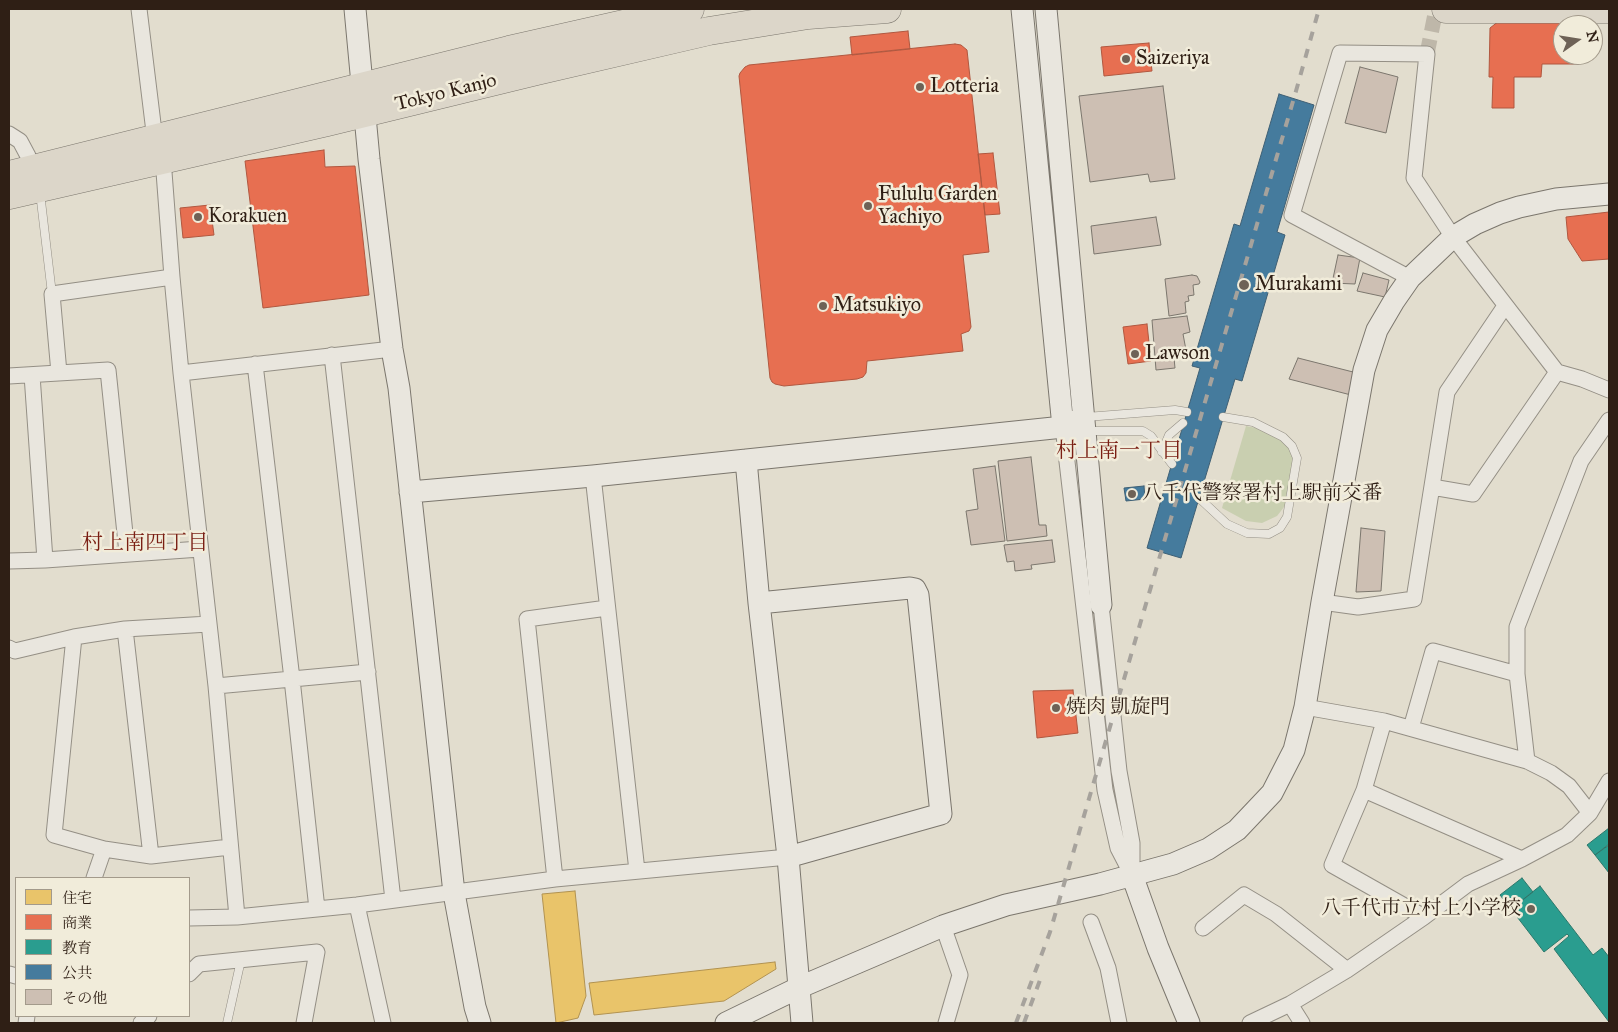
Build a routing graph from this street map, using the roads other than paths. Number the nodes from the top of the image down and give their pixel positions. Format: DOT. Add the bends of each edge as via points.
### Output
graph roads {
  1 [pos="139,9"];
  2 [pos="355,9"];
  3 [pos="690,9"];
  4 [pos="887,9"];
  5 [pos="1022,9"];
  6 [pos="1046,9"];
  7 [pos="1446,9"];
  8 [pos="1609,9"];
  9 [pos="362,86"];
  10 [pos="365,113"];
  11 [pos="9,134"];
  12 [pos="150,151"];
  13 [pos="18,158"];
  14 [pos="9,175"];
  15 [pos="1609,194"];
  16 [pos="9,195"];
  17 [pos="41,201"];
  18 [pos="9,210"];
  19 [pos="1453,237"];
  20 [pos="172,277"];
  21 [pos="1410,278"];
  22 [pos="52,294"];
  23 [pos="1505,306"];
  24 [pos="392,349"];
  25 [pos="332,356"];
  26 [pos="255,364"];
  27 [pos="1557,372"];
  28 [pos="59,373"];
  29 [pos="181,373"];
  30 [pos="32,375"];
  31 [pos="9,376"];
  32 [pos="1609,390"];
  33 [pos="1187,412"];
  34 [pos="1223,417"];
  35 [pos="1609,420"];
  36 [pos="1085,424"];
  37 [pos="1184,424"];
  38 [pos="1063,427"];
  39 [pos="1162,452"];
  40 [pos="746,460"];
  41 [pos="1172,464"];
  42 [pos="593,476"];
  43 [pos="1432,487"];
  44 [pos="410,492"];
  45 [pos="1199,498"];
  46 [pos="200,548"];
  47 [pos="127,553"];
  48 [pos="45,560"];
  49 [pos="9,561"];
  50 [pos="1322,602"];
  51 [pos="759,603"];
  52 [pos="1101,605"];
  53 [pos="607,608"];
  54 [pos="209,624"];
  55 [pos="125,629"];
  56 [pos="74,637"];
  57 [pos="9,648"];
  58 [pos="368,672"];
  59 [pos="1518,674"];
  60 [pos="292,679"];
  61 [pos="216,686"];
  62 [pos="1305,707"];
  63 [pos="1384,721"];
  64 [pos="1411,728"];
  65 [pos="1527,760"];
  66 [pos="1609,781"];
  67 [pos="1364,790"];
  68 [pos="1590,813"];
  69 [pos="230,847"];
  70 [pos="104,849"];
  71 [pos="150,856"];
  72 [pos="788,857"];
  73 [pos="1522,859"];
  74 [pos="637,871"];
  75 [pos="1132,875"];
  76 [pos="94,877"];
  77 [pos="555,879"];
  78 [pos="454,893"];
  79 [pos="393,900"];
  80 [pos="357,905"];
  81 [pos="317,909"];
  82 [pos="237,917"];
  83 [pos="1424,917"];
  84 [pos="190,918"];
  85 [pos="1091,922"];
  86 [pos="943,926"];
  87 [pos="1203,928"];
  88 [pos="242,960"];
  89 [pos="1347,970"];
  90 [pos="190,973"];
  91 [pos="798,988"];
  92 [pos="1290,1004"];
  93 [pos="227,1023"];
  94 [pos="304,1023"];
  95 [pos="383,1023"];
  96 [pos="480,1023"];
  97 [pos="726,1023"];
  98 [pos="802,1023"];
  99 [pos="946,1023"];
  100 [pos="1118,1023"];
  101 [pos="1189,1023"];
  102 [pos="1250,1023"];
  103 [pos="1302,1023"];
  1 -- 12 [label="street"];
  2 -- 9 [label="street"];
  3 -- 9 [label="highway, Tokyo Kanjo"];
  4 -- 10 [label="highway, Tokyo Kanjo" via="808,15 709,31"];
  5 -- 38 [label="street"];
  6 -- 36 [label="street"];
  7 -- 8 [label="highway"];
  9 -- 10 [label="street"];
  9 -- 12 [label="highway, Tokyo Kanjo"];
  10 -- 12 [label="highway, Tokyo Kanjo"];
  10 -- 24 [label="street"];
  11 -- 13 [label="street" via="20,140"];
  12 -- 13 [label="highway" via="68,146"];
  12 -- 14 [label="highway, Tokyo Kanjo"];
  12 -- 16 [label="highway, Tokyo Kanjo"];
  12 -- 17 [label="highway" via="72,192"];
  12 -- 20 [label="street"];
  15 -- 19 [label="street" via="1556,199 1519,207 1475,224"];
  17 -- 18 [label="highway"];
  17 -- 22 [label="lane"];
  19 -- 21 [label="street"];
  19 -- 21 [label="street" via="1414,178 1427,54 1340,53 1292,215"];
  19 -- 23 [label="street"];
  20 -- 22 [label="street"];
  20 -- 29 [label="street"];
  21 -- 50 [label="street" via="1377,330 1364,370"];
  22 -- 28 [label="street"];
  23 -- 27 [label="street"];
  23 -- 43 [label="street" via="1447,392"];
  24 -- 25 [label="street"];
  24 -- 44 [label="street"];
  25 -- 26 [label="street"];
  25 -- 58 [label="street"];
  26 -- 29 [label="street"];
  26 -- 60 [label="street"];
  27 -- 32 [label="street"];
  27 -- 43 [label="street" via="1473,494"];
  28 -- 30 [label="street"];
  28 -- 47 [label="street" via="108,370"];
  29 -- 46 [label="street"];
  30 -- 31 [label="street"];
  30 -- 48 [label="street"];
  33 -- 36 [label="lane" via="1174,410"];
  34 -- 45 [label="lane" via="1253,422 1283,437 1292,446 1297,458 1287,517 1280,528 1269,534 1248,533 1227,524"];
  35 -- 59 [label="street" via="1581,461 1517,627"];
  36 -- 38 [label="street"];
  36 -- 39 [label="lane" via="1143,431 1151,436"];
  36 -- 52 [label="street"];
  37 -- 39 [label="lane" via="1169,435"];
  38 -- 40 [label="street"];
  38 -- 75 [label="street" via="1105,790 1118,848"];
  39 -- 41 [label="lane"];
  40 -- 42 [label="street"];
  40 -- 51 [label="street"];
  42 -- 44 [label="street"];
  42 -- 53 [label="street"];
  43 -- 50 [label="street" via="1414,599 1358,607"];
  44 -- 78 [label="street"];
  46 -- 47 [label="street"];
  46 -- 54 [label="street"];
  47 -- 48 [label="street"];
  48 -- 49 [label="street"];
  50 -- 62 [label="street"];
  51 -- 72 [label="street"];
  51 -- 72 [label="street" via="910,588 915,589 918,596 941,814"];
  52 -- 75 [label="street" via="1118,771 1132,844"];
  53 -- 74 [label="street"];
  53 -- 77 [label="street" via="527,618"];
  54 -- 55 [label="street"];
  54 -- 61 [label="street"];
  55 -- 56 [label="street"];
  55 -- 71 [label="street"];
  56 -- 57 [label="street" via="15,651"];
  56 -- 70 [label="street" via="54,835"];
  58 -- 60 [label="street"];
  58 -- 79 [label="street"];
  59 -- 64 [label="street" via="1434,652"];
  59 -- 65 [label="street"];
  60 -- 61 [label="street"];
  60 -- 81 [label="street"];
  61 -- 69 [label="street"];
  62 -- 63 [label="street"];
  62 -- 75 [label="street" via="1294,750 1272,793 1237,830 1208,849 1173,864"];
  63 -- 64 [label="street"];
  63 -- 67 [label="street"];
  64 -- 65 [label="street"];
  65 -- 68 [label="street" via="1569,786"];
  66 -- 68 [label="street"];
  67 -- 73 [label="street"];
  67 -- 83 [label="street" via="1332,865"];
  68 -- 73 [label="street" via="1567,835"];
  69 -- 71 [label="street"];
  69 -- 82 [label="street"];
  70 -- 71 [label="street"];
  70 -- 76 [label="street"];
  72 -- 74 [label="street"];
  72 -- 91 [label="street"];
  73 -- 83 [label="street" via="1468,884"];
  74 -- 77 [label="street"];
  75 -- 86 [label="street" via="1006,905"];
  75 -- 101 [label="street"];
  77 -- 78 [label="street"];
  78 -- 79 [label="street"];
  78 -- 96 [label="street"];
  79 -- 80 [label="street"];
  80 -- 81 [label="street"];
  80 -- 95 [label="street"];
  81 -- 82 [label="street"];
  82 -- 84 [label="street"];
  83 -- 89 [label="street"];
  85 -- 100 [label="street" via="1108,968"];
  86 -- 91 [label="street"];
  86 -- 99 [label="street" via="960,975"];
  87 -- 89 [label="street" via="1244,895 1276,914"];
  88 -- 90 [label="street" via="199,964"];
  88 -- 93 [label="lane"];
  88 -- 94 [label="street" via="316,952"];
  89 -- 92 [label="street"];
  91 -- 97 [label="street"];
  91 -- 98 [label="street"];
  92 -- 102 [label="street"];
  92 -- 103 [label="street"];
}
